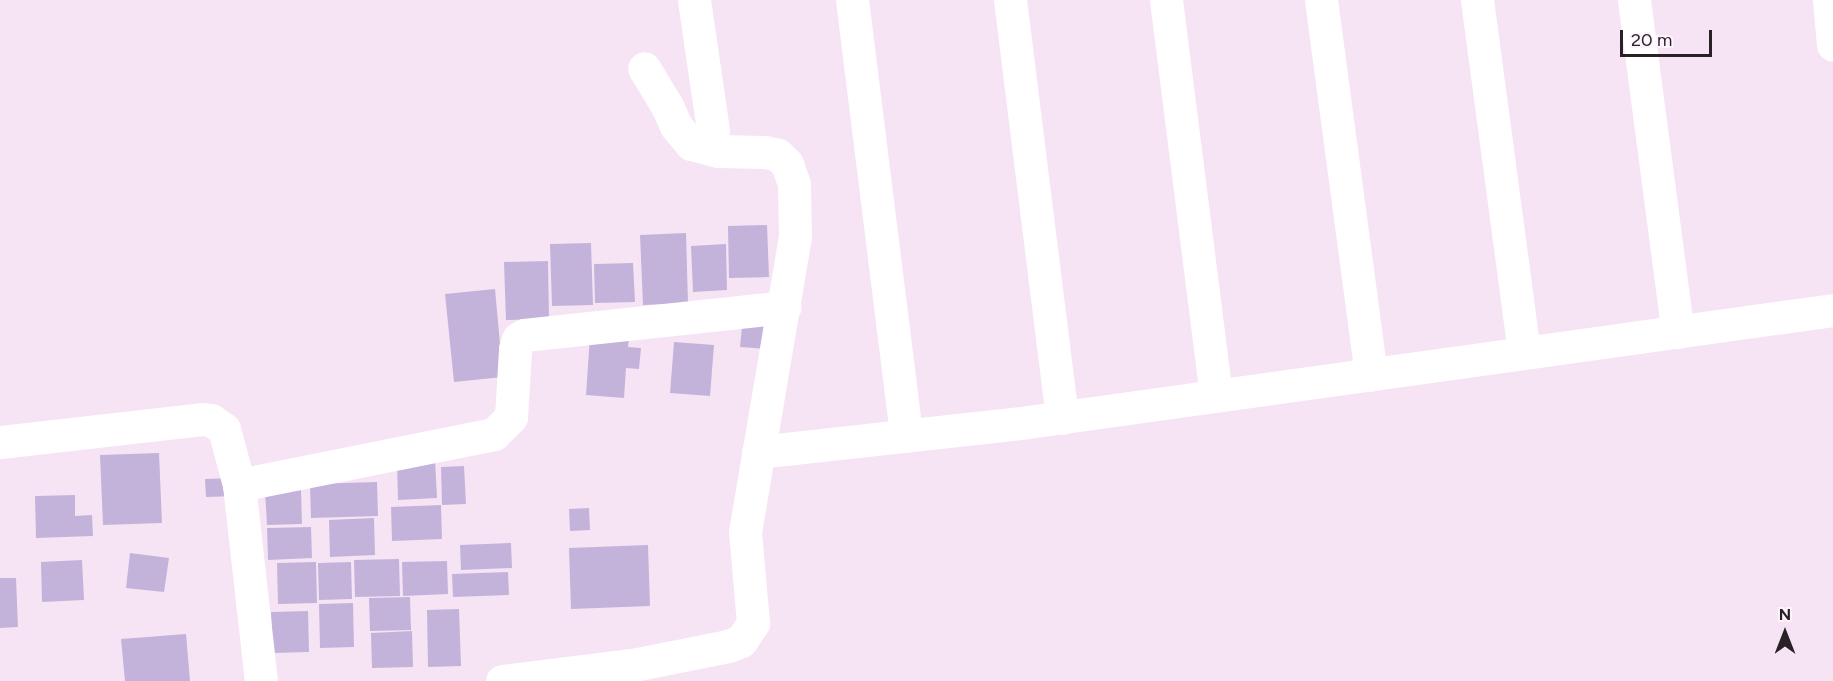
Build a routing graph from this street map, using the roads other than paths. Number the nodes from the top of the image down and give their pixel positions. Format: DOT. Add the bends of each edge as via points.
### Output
graph roads {
  1 [pos="694,0"];
  2 [pos="852,0"];
  3 [pos="1010,0"];
  4 [pos="1166,0"];
  5 [pos="1321,0"];
  6 [pos="1478,0"];
  7 [pos="1634,0"];
  8 [pos="1829,0"];
  9 [pos="1833,45"];
  10 [pos="644,68"];
  11 [pos="713,131"];
  12 [pos="784,307"];
  13 [pos="1833,310"];
  14 [pos="1678,332"];
  15 [pos="1524,353"];
  16 [pos="1371,375"];
  17 [pos="1216,396"];
  18 [pos="1062,418"];
  19 [pos="906,436"];
  20 [pos="0,442"];
  21 [pos="758,452"];
  22 [pos="239,485"];
  23 [pos="261,681"];
  24 [pos="502,681"];
  1 -- 11 [label="street"];
  2 -- 19 [label="street"];
  3 -- 18 [label="street"];
  4 -- 17 [label="street"];
  5 -- 16 [label="street"];
  6 -- 15 [label="street"];
  7 -- 14 [label="street"];
  8 -- 9 [label="street"];
  10 -- 12 [label="street" via="676,126 691,144 718,152 765,152 778,155 787,164 794,184 795,237"];
  12 -- 21 [label="street"];
  12 -- 22 [label="street" via="524,335 515,349 511,417 494,434"];
  13 -- 14 [label="street"];
  14 -- 15 [label="street"];
  15 -- 16 [label="street"];
  16 -- 17 [label="street"];
  17 -- 18 [label="street"];
  18 -- 19 [label="street"];
  19 -- 21 [label="street"];
  20 -- 22 [label="street" via="211,420 228,437"];
  21 -- 24 [label="street" via="745,532 753,622 741,641 638,664"];
  22 -- 23 [label="street"];
}
